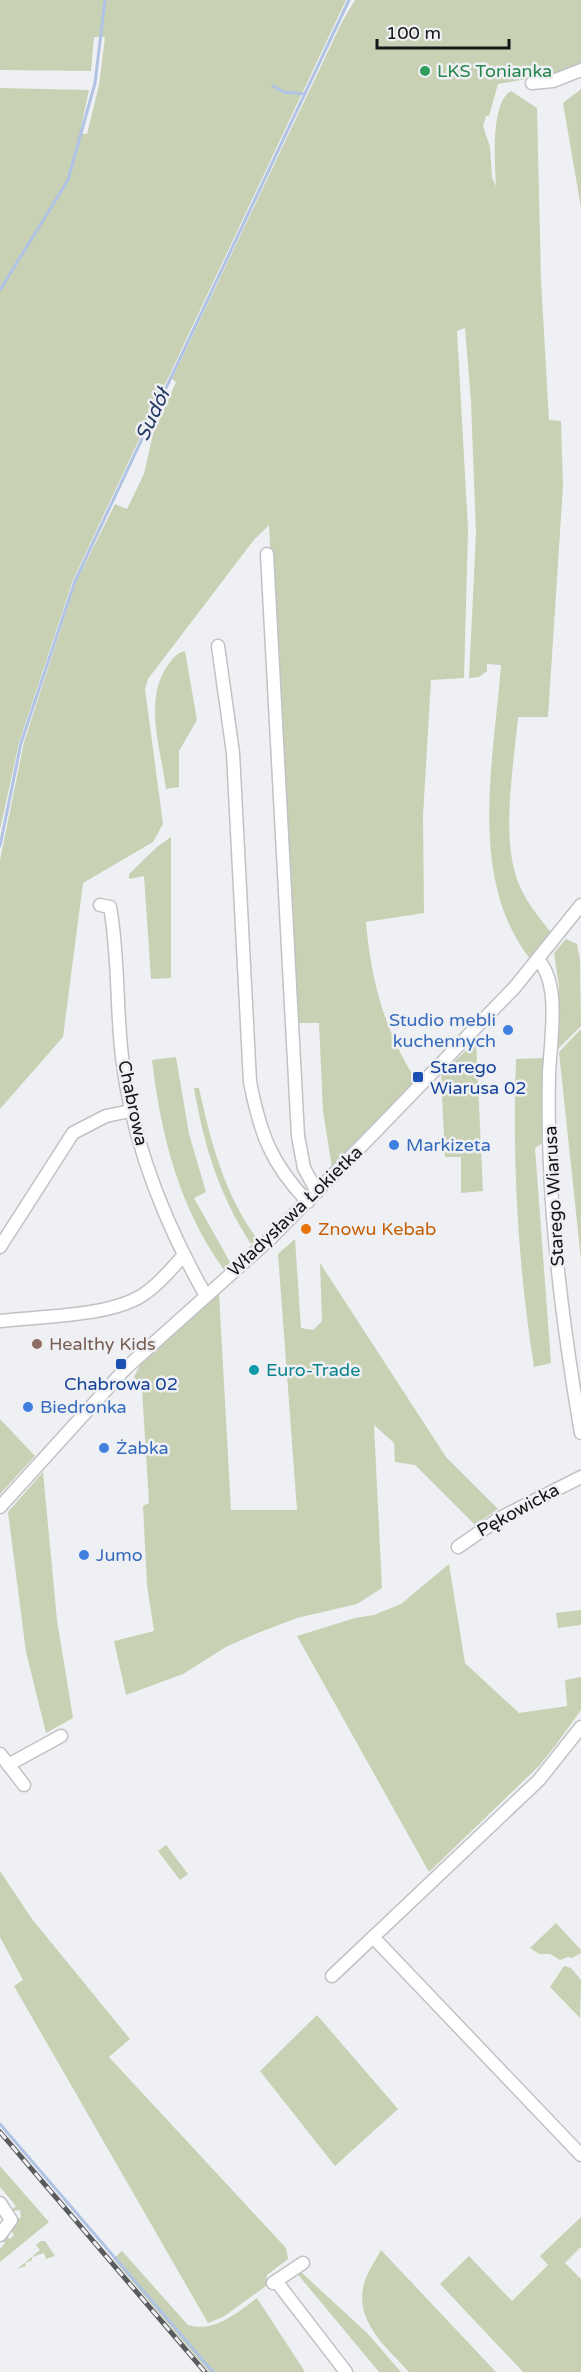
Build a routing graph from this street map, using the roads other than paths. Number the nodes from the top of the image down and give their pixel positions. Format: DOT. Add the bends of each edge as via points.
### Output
graph roads {
  1 [pos="581,70"];
  2 [pos="532,83"];
  3 [pos="267,554"];
  4 [pos="218,646"];
  5 [pos="100,905"];
  6 [pos="581,905"];
  7 [pos="539,961"];
  8 [pos="130,1111"];
  9 [pos="317,1192"];
  10 [pos="308,1202"];
  11 [pos="0,1247"];
  12 [pos="183,1256"];
  13 [pos="206,1296"];
  14 [pos="0,1321"];
  15 [pos="581,1433"];
  16 [pos="581,1477"];
  17 [pos="0,1507"];
  18 [pos="458,1546"];
  19 [pos="581,1727"];
  20 [pos="61,1736"];
  21 [pos="3,1759"];
  22 [pos="24,1785"];
  23 [pos="373,1937"];
  24 [pos="332,1976"];
  25 [pos="581,2155"];
  26 [pos="0,2203"];
  27 [pos="0,2235"];
  28 [pos="303,2263"];
  29 [pos="346,2372"];
  1 -- 2 [label="street" via="553,81"];
  3 -- 9 [label="street" via="298,1136 304,1168"];
  4 -- 10 [label="street" via="233,753 250,1082 258,1121 273,1161"];
  5 -- 8 [label="street, Chabrowa" via="110,907 113,926 117,1010"];
  6 -- 7 [label="street, Władysława Łokietka"];
  7 -- 9 [label="street, Władysława Łokietka"];
  7 -- 15 [label="street, Starego Wiarusa" via="548,974 552,997 549,1079 556,1254 565,1341"];
  8 -- 11 [label="street" via="106,1116 73,1133"];
  8 -- 12 [label="street, Chabrowa" via="162,1212"];
  9 -- 10 [label="street, Władysława Łokietka"];
  10 -- 13 [label="street, Władysława Łokietka"];
  12 -- 13 [label="street, Chabrowa"];
  12 -- 14 [label="street" via="148,1292 124,1305"];
  13 -- 17 [label="street, Władysława Łokietka" via="126,1368"];
  16 -- 18 [label="street, Pękowicka" via="493,1522"];
  19 -- 23 [label="street" via="539,1780"];
  20 -- 21 [label="street"];
  21 -- 22 [label="street"];
  23 -- 24 [label="street"];
  23 -- 25 [label="street"];
  26 -- 27 [label="street" via="11,2220"];
  28 -- 29 [label="street" via="274,2282"];
}
